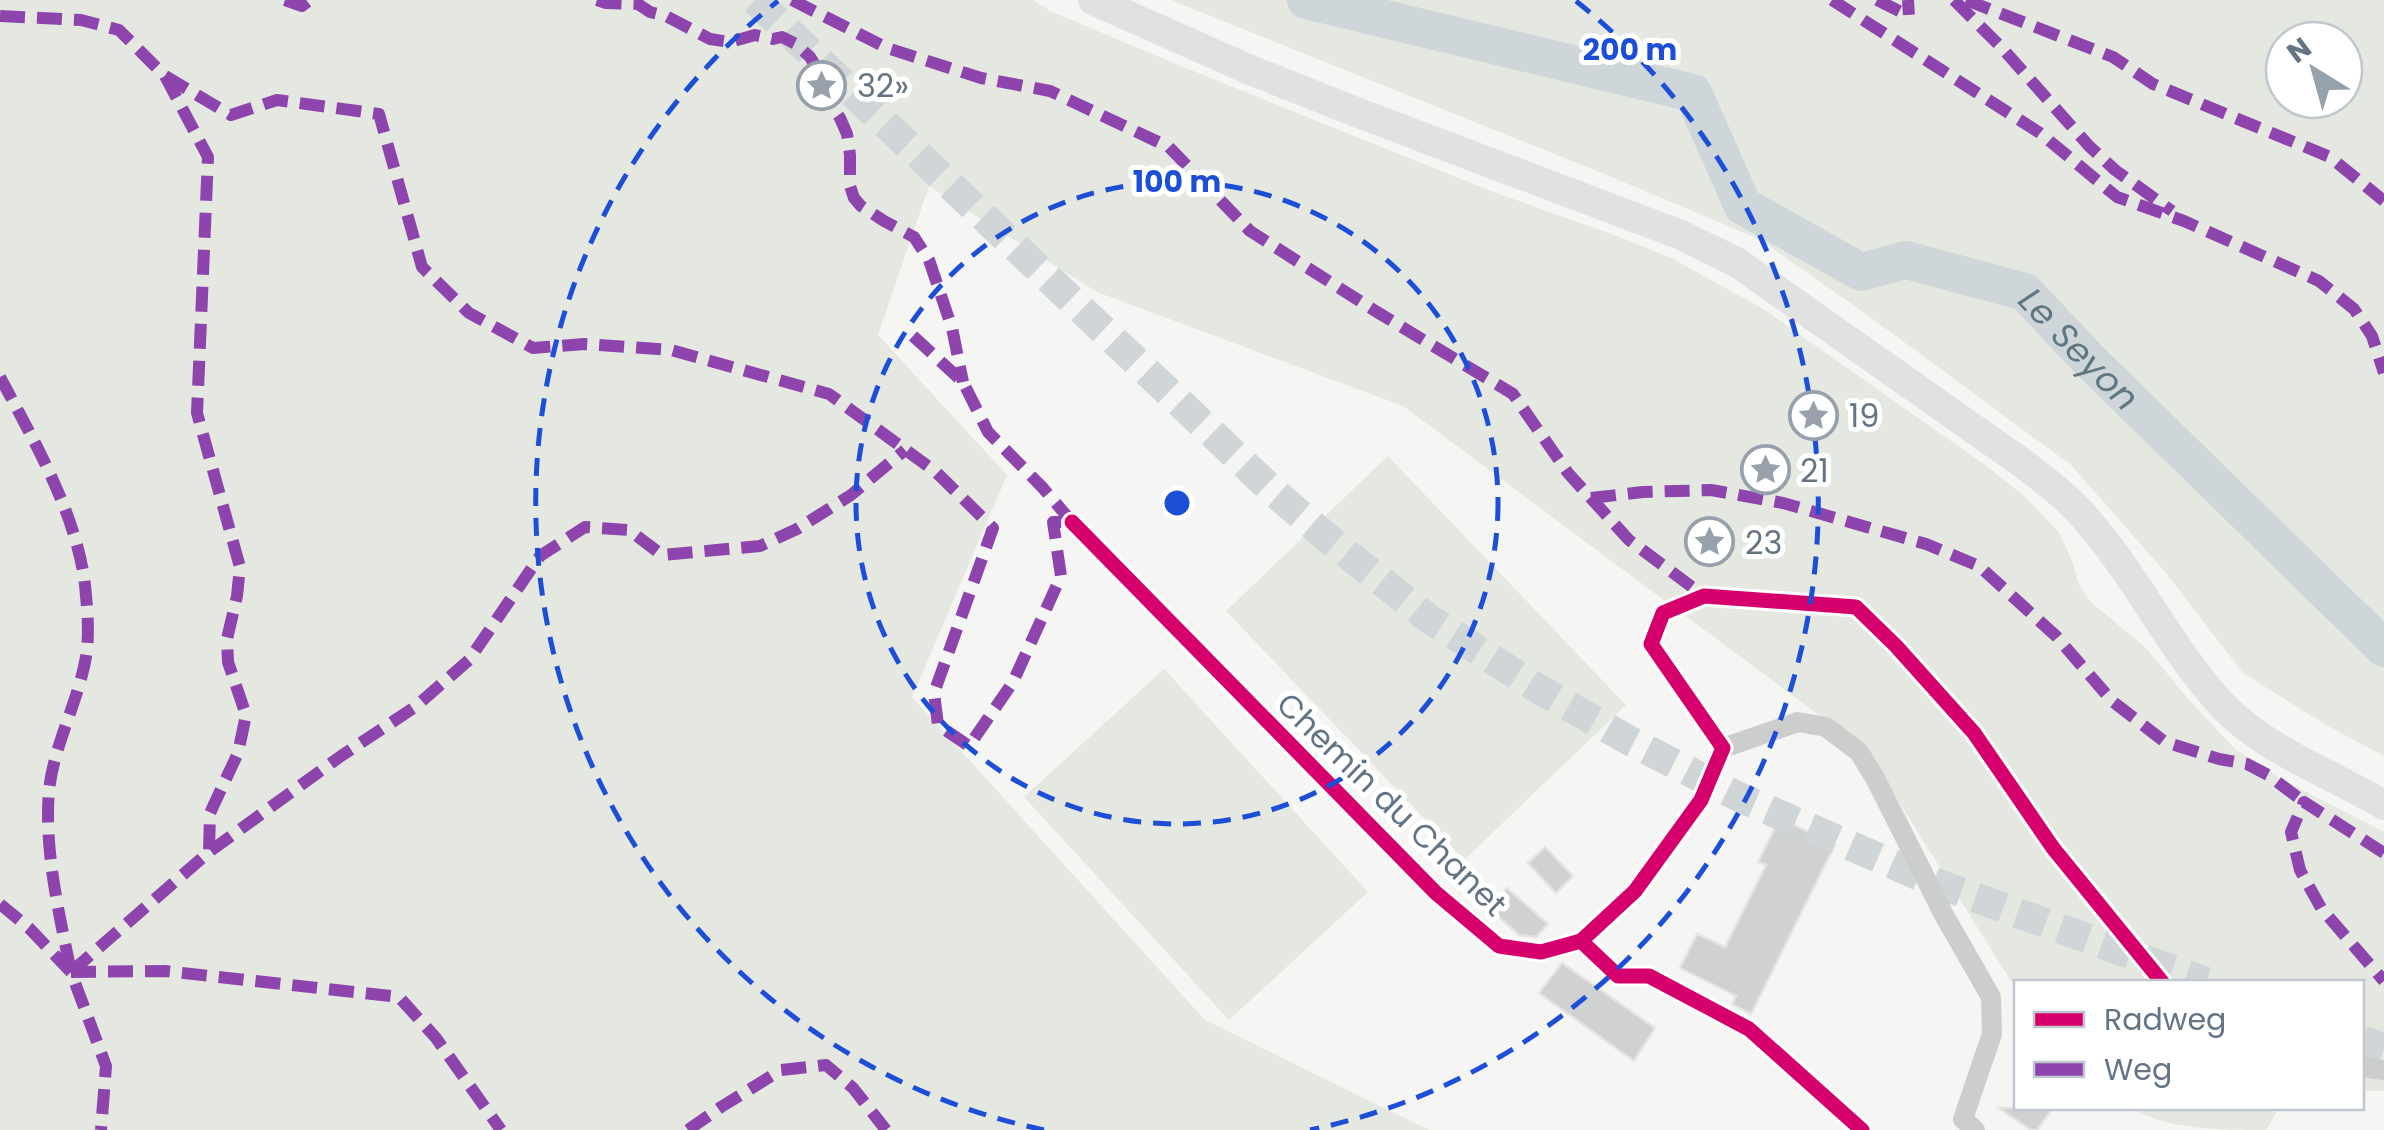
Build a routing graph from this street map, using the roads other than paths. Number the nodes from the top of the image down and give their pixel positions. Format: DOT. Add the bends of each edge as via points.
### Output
graph roads {
  1 [pos="1093,0"];
  2 [pos="1072,522"];
  3 [pos="1723,748"];
  4 [pos="2378,800"];
  5 [pos="1581,941"];
  6 [pos="2160,980"];
  7 [pos="1965,1126"];
  8 [pos="1862,1130"];
  1 -- 4 [label="highway" via="1248,69 1681,234 1738,263 2061,494 2236,718 2271,744"];
  2 -- 5 [label="street, Chemin du Chanet" via="1436,893 1499,946 1541,952"];
  3 -- 5 [label="street" via="1701,800 1657,860"];
  3 -- 6 [label="street" via="1651,644 1662,612 1704,596 1856,607 1974,733 2053,848"];
  3 -- 7 [label="street" via="1798,722 1826,726 1859,752 1991,997 1992,1034"];
  5 -- 8 [label="street" via="1618,976 1649,976 1749,1030"];
}
